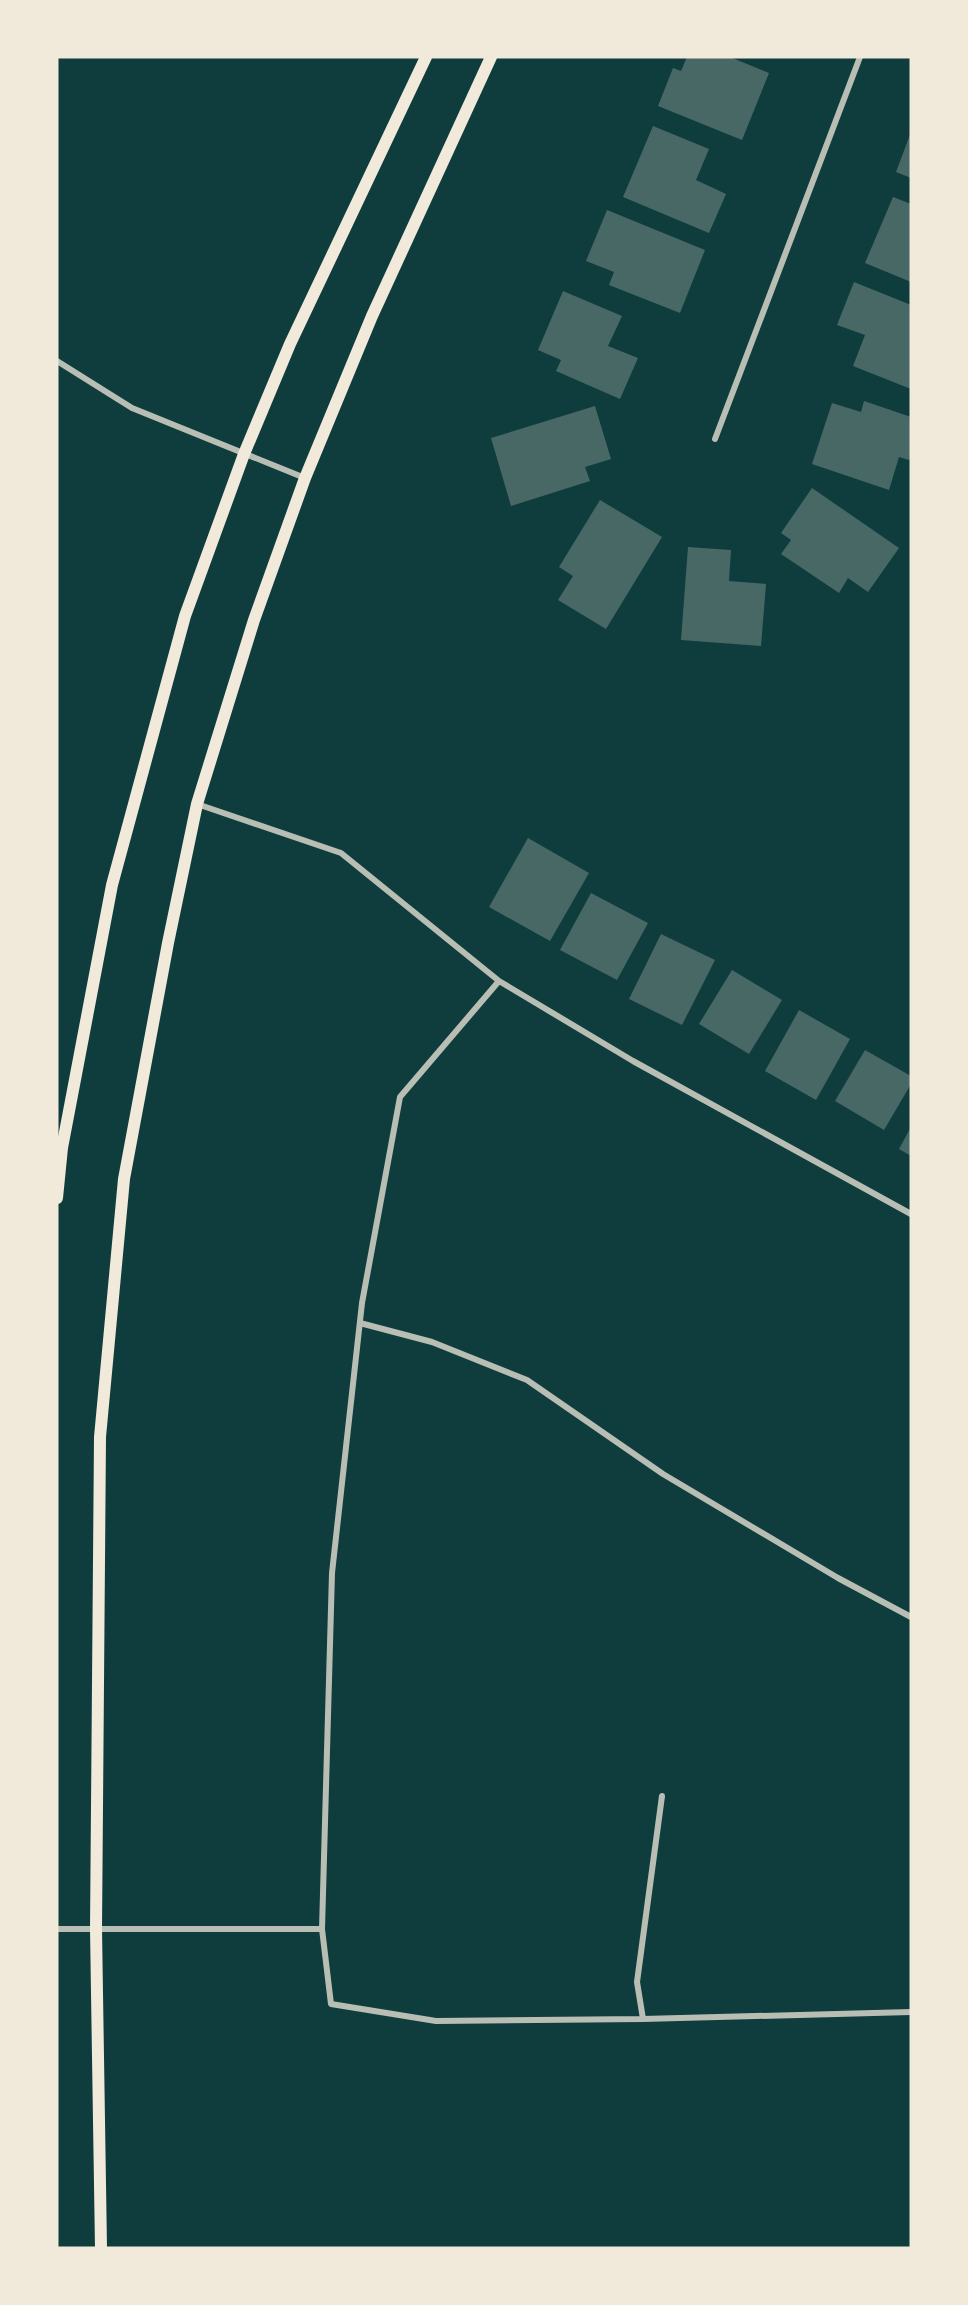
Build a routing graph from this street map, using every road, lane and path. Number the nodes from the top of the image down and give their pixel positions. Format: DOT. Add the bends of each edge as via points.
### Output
graph roads {
  1 [pos="426,57"];
  2 [pos="491,57"];
  3 [pos="860,57"];
  4 [pos="57,361"];
  5 [pos="716,439"];
  6 [pos="244,454"];
  7 [pos="304,478"];
  8 [pos="197,804"];
  9 [pos="499,981"];
  10 [pos="57,1198"];
  11 [pos="911,1214"];
  12 [pos="360,1323"];
  13 [pos="911,1617"];
  14 [pos="662,1796"];
  15 [pos="57,1929"];
  16 [pos="96,1929"];
  17 [pos="322,1929"];
  18 [pos="911,2012"];
  19 [pos="643,2019"];
  20 [pos="101,2248"];
  1 -- 6 [label="main road" via="290,344"];
  2 -- 7 [label="main road" via="372,316"];
  3 -- 5 [label="street"];
  4 -- 6 [label="street" via="132,408"];
  6 -- 7 [label="street"];
  6 -- 10 [label="main road" via="185,616 112,885 62,1148"];
  7 -- 8 [label="main road"];
  8 -- 9 [label="street" via="341,854"];
  8 -- 16 [label="main road" via="124,1179 100,1437"];
  9 -- 11 [label="street" via="633,1061"];
  9 -- 12 [label="street" via="400,1097"];
  12 -- 13 [label="street" via="432,1342 527,1380 663,1474"];
  12 -- 17 [label="street" via="332,1573"];
  14 -- 19 [label="street" via="637,1982"];
  15 -- 16 [label="street"];
  16 -- 17 [label="street"];
  16 -- 20 [label="main road"];
  17 -- 19 [label="street" via="331,2004 436,2021"];
  18 -- 19 [label="street"];
}
